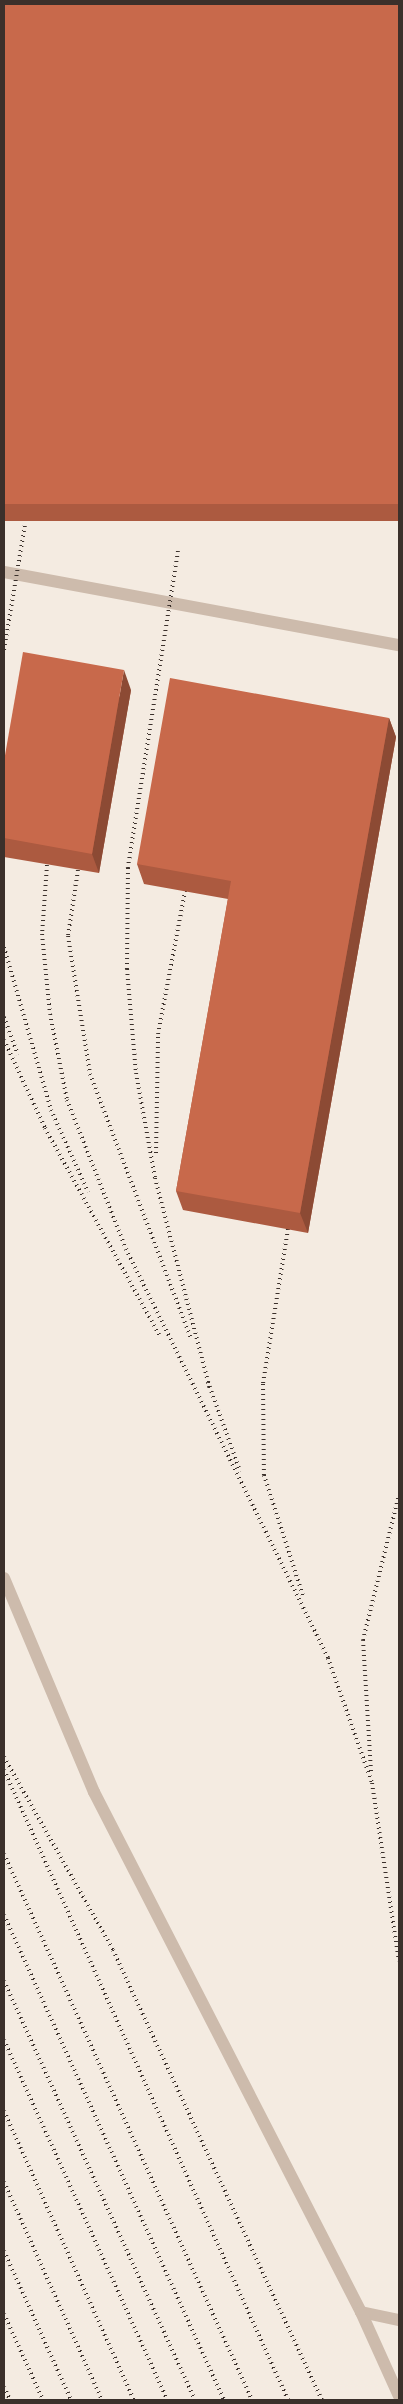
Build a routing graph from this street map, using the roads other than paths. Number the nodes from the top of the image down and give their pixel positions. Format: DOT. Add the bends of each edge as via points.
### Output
graph roads {
  1 [pos="4,572"];
  2 [pos="399,645"];
  3 [pos="4,1578"];
  4 [pos="361,2312"];
  5 [pos="399,2320"];
  6 [pos="399,2396"];
  1 -- 2 [label="street"];
  3 -- 4 [label="street" via="94,1792"];
  4 -- 5 [label="street"];
  4 -- 6 [label="street"];
}
